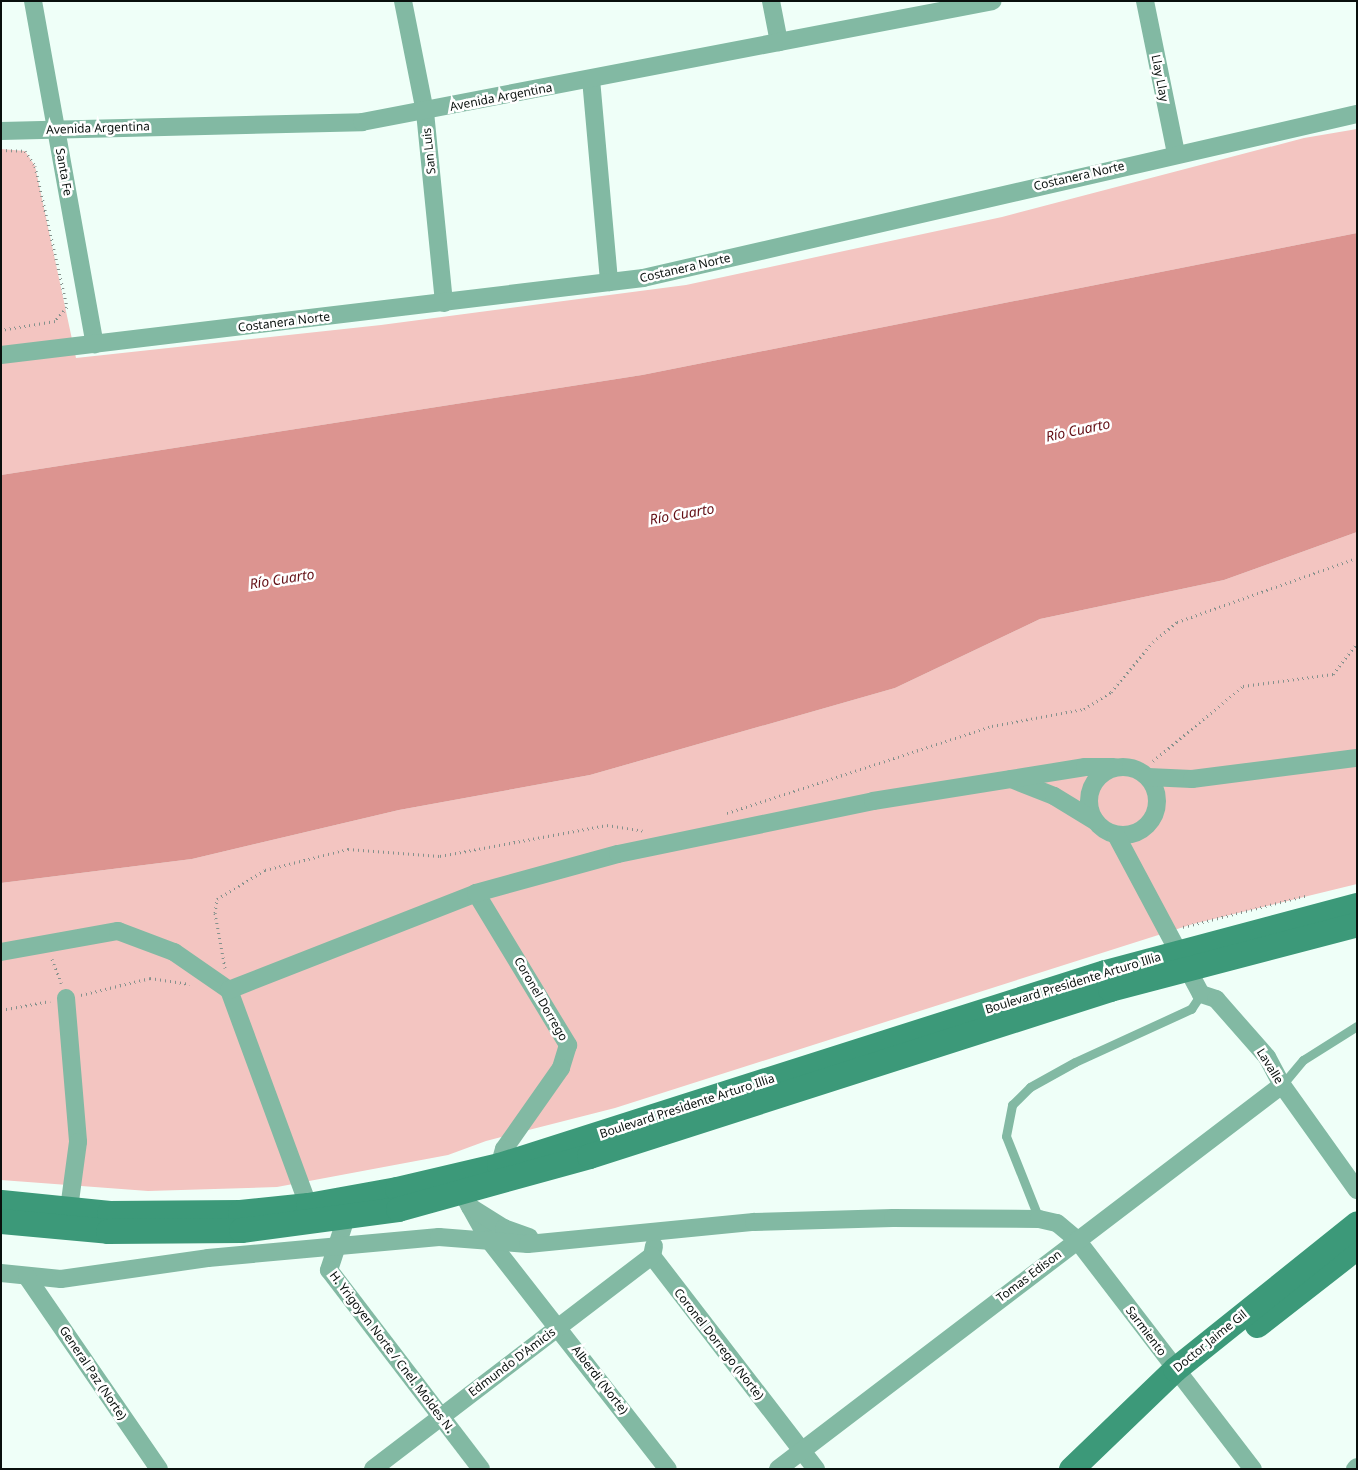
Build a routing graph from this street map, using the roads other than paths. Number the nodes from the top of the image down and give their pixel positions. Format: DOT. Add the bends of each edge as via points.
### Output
graph roads {
  1 [pos="33,1"];
  2 [pos="403,1"];
  3 [pos="771,1"];
  4 [pos="993,1"];
  5 [pos="1145,1"];
  6 [pos="779,42"];
  7 [pos="592,79"];
  8 [pos="425,112"];
  9 [pos="1357,114"];
  10 [pos="56,129"];
  11 [pos="1,131"];
  12 [pos="1176,154"];
  13 [pos="609,282"];
  14 [pos="444,303"];
  15 [pos="95,344"];
  16 [pos="1,355"];
  17 [pos="1357,758"];
  18 [pos="1114,768"];
  19 [pos="1145,774"];
  20 [pos="1010,779"];
  21 [pos="1192,779"];
  22 [pos="1157,793"];
  23 [pos="1095,820"];
  24 [pos="1148,825"];
  25 [pos="1116,835"];
  26 [pos="1130,864"];
  27 [pos="476,893"];
  28 [pos="1357,905"];
  29 [pos="1357,924"];
  30 [pos="1179,949"];
  31 [pos="1,952"];
  32 [pos="229,990"];
  33 [pos="1201,994"];
  34 [pos="66,998"];
  35 [pos="1357,1026"];
  36 [pos="1282,1085"];
  37 [pos="497,1175"];
  38 [pos="1357,1190"];
  39 [pos="465,1200"];
  40 [pos="1,1202"];
  41 [pos="308,1205"];
  42 [pos="69,1209"];
  43 [pos="344,1209"];
  44 [pos="1039,1219"];
  45 [pos="1,1221"];
  46 [pos="1357,1223"];
  47 [pos="657,1233"];
  48 [pos="488,1239"];
  49 [pos="1076,1240"];
  50 [pos="544,1243"];
  51 [pos="1357,1247"];
  52 [pos="337,1248"];
  53 [pos="652,1256"];
  54 [pos="1,1273"];
  55 [pos="27,1277"];
  56 [pos="559,1327"];
  57 [pos="1180,1375"];
  58 [pos="441,1416"];
  59 [pos="801,1451"];
  60 [pos="159,1469"];
  61 [pos="373,1469"];
  62 [pos="480,1469"];
  63 [pos="668,1469"];
  64 [pos="778,1469"];
  65 [pos="816,1469"];
  66 [pos="1072,1469"];
  67 [pos="1094,1469"];
  68 [pos="1253,1469"];
  1 -- 10 [label="street, Santa Fe"];
  2 -- 8 [label="street, San Luis"];
  3 -- 6 [label="street"];
  4 -- 6 [label="street, Avenida Argentina"];
  5 -- 12 [label="street, Llay Llay"];
  6 -- 7 [label="street, Avenida Argentina"];
  7 -- 8 [label="street, Avenida Argentina"];
  7 -- 13 [label="street"];
  8 -- 10 [label="street, Avenida Argentina" via="362,122"];
  8 -- 14 [label="street, San Luis"];
  9 -- 12 [label="street, Costanera Norte"];
  10 -- 11 [label="street, Avenida Argentina"];
  10 -- 15 [label="street, Santa Fe"];
  12 -- 13 [label="street, Costanera Norte" via="643,278"];
  13 -- 14 [label="street, Costanera Norte"];
  14 -- 15 [label="street, Costanera Norte"];
  15 -- 16 [label="street, Costanera Norte"];
  17 -- 21 [label="street"];
  18 -- 19 [label="street"];
  18 -- 20 [label="street" via="1085,767"];
  18 -- 23 [label="street" via="1104,772 1091,789 1090,811"];
  19 -- 21 [label="street"];
  19 -- 22 [label="street"];
  20 -- 23 [label="street" via="1054,796"];
  20 -- 27 [label="street" via="873,801 618,854"];
  21 -- 22 [label="street"];
  22 -- 24 [label="street" via="1156,810"];
  23 -- 25 [label="street"];
  24 -- 25 [label="street" via="1133,834"];
  24 -- 26 [label="street"];
  25 -- 26 [label="street"];
  26 -- 30 [label="street"];
  27 -- 32 [label="street"];
  27 -- 37 [label="street, Coronel Dorrego" via="568,1045 561,1068 514,1131"];
  28 -- 30 [label="main road, Boulevard Presidente Arturo Illia"];
  29 -- 30 [label="main road, Boulevard Presidente Arturo Illia"];
  30 -- 33 [label="street"];
  30 -- 37 [label="main road, Boulevard Presidente Arturo Illia"];
  31 -- 32 [label="street" via="118,932 174,952"];
  32 -- 41 [label="street"];
  33 -- 36 [label="street, Lavalle" via="1216,999 1231,1014 1266,1057"];
  33 -- 44 [label="lane" via="1191,1009 1074,1062 1030,1088 1012,1105 1006,1136"];
  34 -- 42 [label="street" via="78,1142"];
  35 -- 36 [label="lane" via="1303,1060"];
  36 -- 38 [label="street, Lavalle"];
  36 -- 49 [label="street, Tomas Edison"];
  37 -- 39 [label="main road, Boulevard Presidente Arturo Illia"];
  37 -- 43 [label="main road, Boulevard Presidente Arturo Illia"];
  39 -- 43 [label="main road, Boulevard Presidente Arturo Illia"];
  39 -- 48 [label="street, Alberdi (Norte)"];
  39 -- 50 [label="street" via="504,1228"];
  40 -- 42 [label="main road, Boulevard Presidente Arturo Illia"];
  41 -- 42 [label="main road, Boulevard Presidente Arturo Illia" via="167,1213"];
  41 -- 43 [label="main road, Boulevard Presidente Arturo Illia"];
  43 -- 45 [label="main road, Boulevard Presidente Arturo Illia" via="241,1230 108,1231"];
  43 -- 52 [label="street, H. Yrigoyen Norte / Cnel. Moldes N."];
  44 -- 47 [label="street, Sarmiento" via="893,1218 754,1222"];
  44 -- 49 [label="street, Sarmiento" via="1057,1223"];
  46 -- 57 [label="main road, Doctor Jaime Gil"];
  47 -- 50 [label="street, Sarmiento"];
  47 -- 53 [label="street"];
  48 -- 50 [label="street, Sarmiento"];
  48 -- 52 [label="street, Sarmiento" via="439,1237"];
  48 -- 56 [label="street, Alberdi (Norte)"];
  49 -- 57 [label="street, Sarmiento"];
  49 -- 59 [label="street, Tomas Edison"];
  51 -- 57 [label="main road, Doctor Jaime Gil"];
  52 -- 55 [label="street, Sarmiento" via="208,1258 62,1279"];
  52 -- 58 [label="street, H. Yrigoyen Norte / Cnel. Moldes N." via="329,1270"];
  53 -- 56 [label="street, Edmundo D'Amicis"];
  53 -- 59 [label="street, Coronel Dorrego (Norte)"];
  54 -- 55 [label="street, Sarmiento"];
  55 -- 60 [label="street, General Paz (Norte)"];
  56 -- 58 [label="street, Edmundo D'Amicis"];
  56 -- 63 [label="street, Alberdi (Norte)"];
  57 -- 66 [label="main road, Doctor Jaime Gil"];
  57 -- 67 [label="main road, Doctor Jaime Gil"];
  57 -- 68 [label="street, Sarmiento"];
  58 -- 61 [label="street, Edmundo D'Amicis"];
  58 -- 62 [label="street, H. Yrigoyen Norte / Cnel. Moldes N."];
  59 -- 64 [label="street, Tomas Edison"];
  59 -- 65 [label="street"];
}
